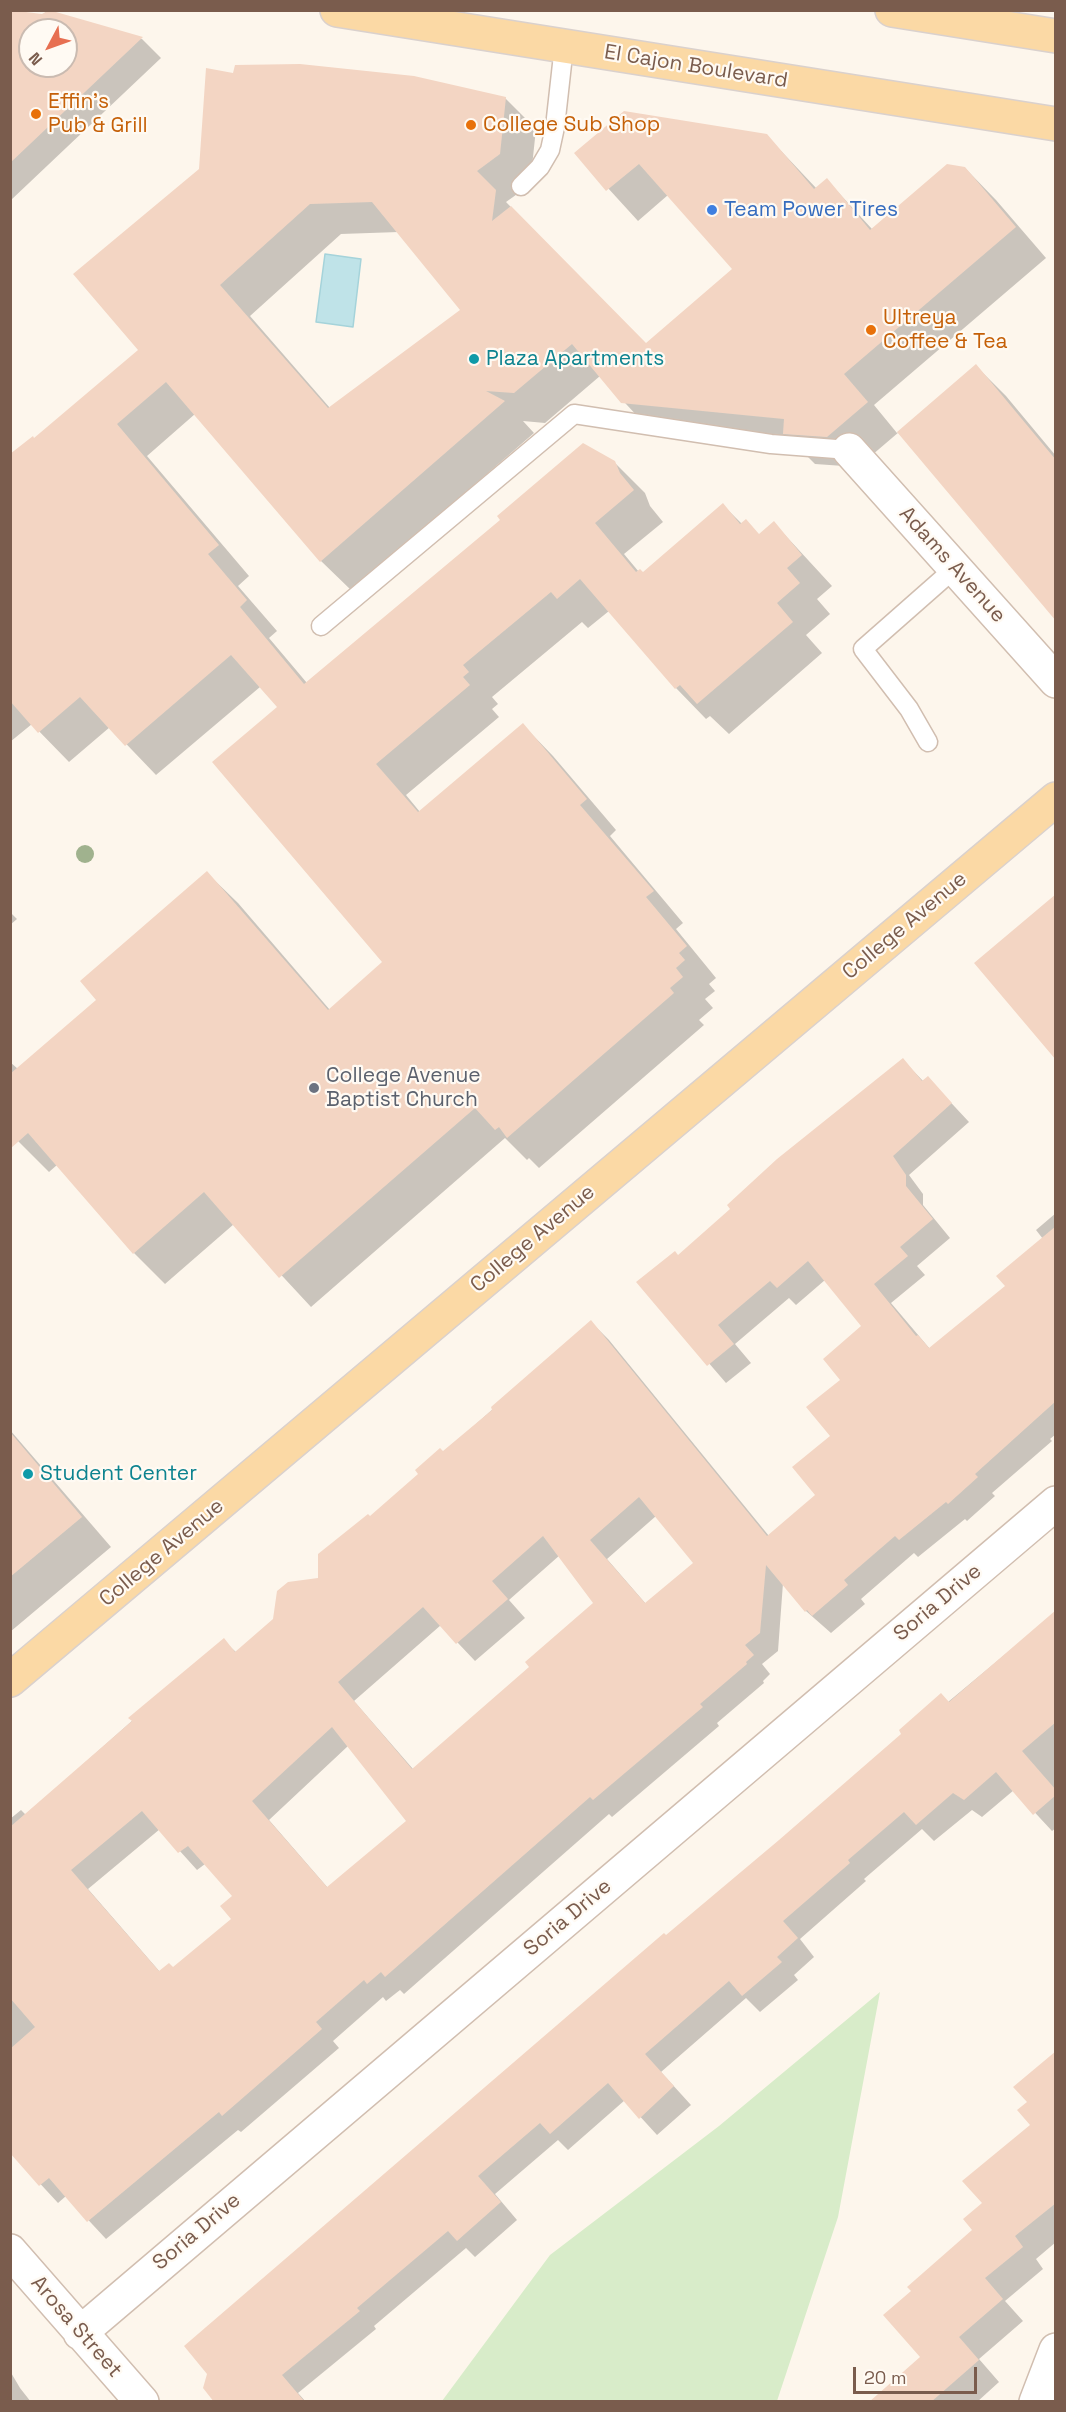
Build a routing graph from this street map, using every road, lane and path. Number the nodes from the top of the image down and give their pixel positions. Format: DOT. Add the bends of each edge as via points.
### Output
graph roads {
  1 [pos="337,10"];
  2 [pos="892,10"];
  3 [pos="1056,36"];
  4 [pos="564,46"];
  5 [pos="1056,124"];
  6 [pos="521,186"];
  7 [pos="849,450"];
  8 [pos="955,568"];
  9 [pos="321,626"];
  10 [pos="1056,681"];
  11 [pos="928,742"];
  12 [pos="1056,799"];
  13 [pos="1056,1503"];
  14 [pos="10,1680"];
  15 [pos="10,2251"];
  16 [pos="80,2332"];
  17 [pos="1056,2350"];
  18 [pos="142,2402"];
  19 [pos="1036,2402"];
  1 -- 4 [label="main road, El Cajon Boulevard"];
  2 -- 3 [label="main road"];
  4 -- 5 [label="main road, El Cajon Boulevard"];
  4 -- 6 [label="lane" via="550,150"];
  7 -- 8 [label="street, Adams Avenue"];
  7 -- 9 [label="lane" via="771,444 574,414"];
  8 -- 10 [label="street, Adams Avenue"];
  8 -- 11 [label="lane" via="863,649 909,709"];
  12 -- 14 [label="main road, College Avenue"];
  13 -- 16 [label="street, Soria Drive"];
  15 -- 16 [label="street, Arosa Street"];
  16 -- 18 [label="street, Arosa Street"];
  17 -- 19 [label="street"];
}
